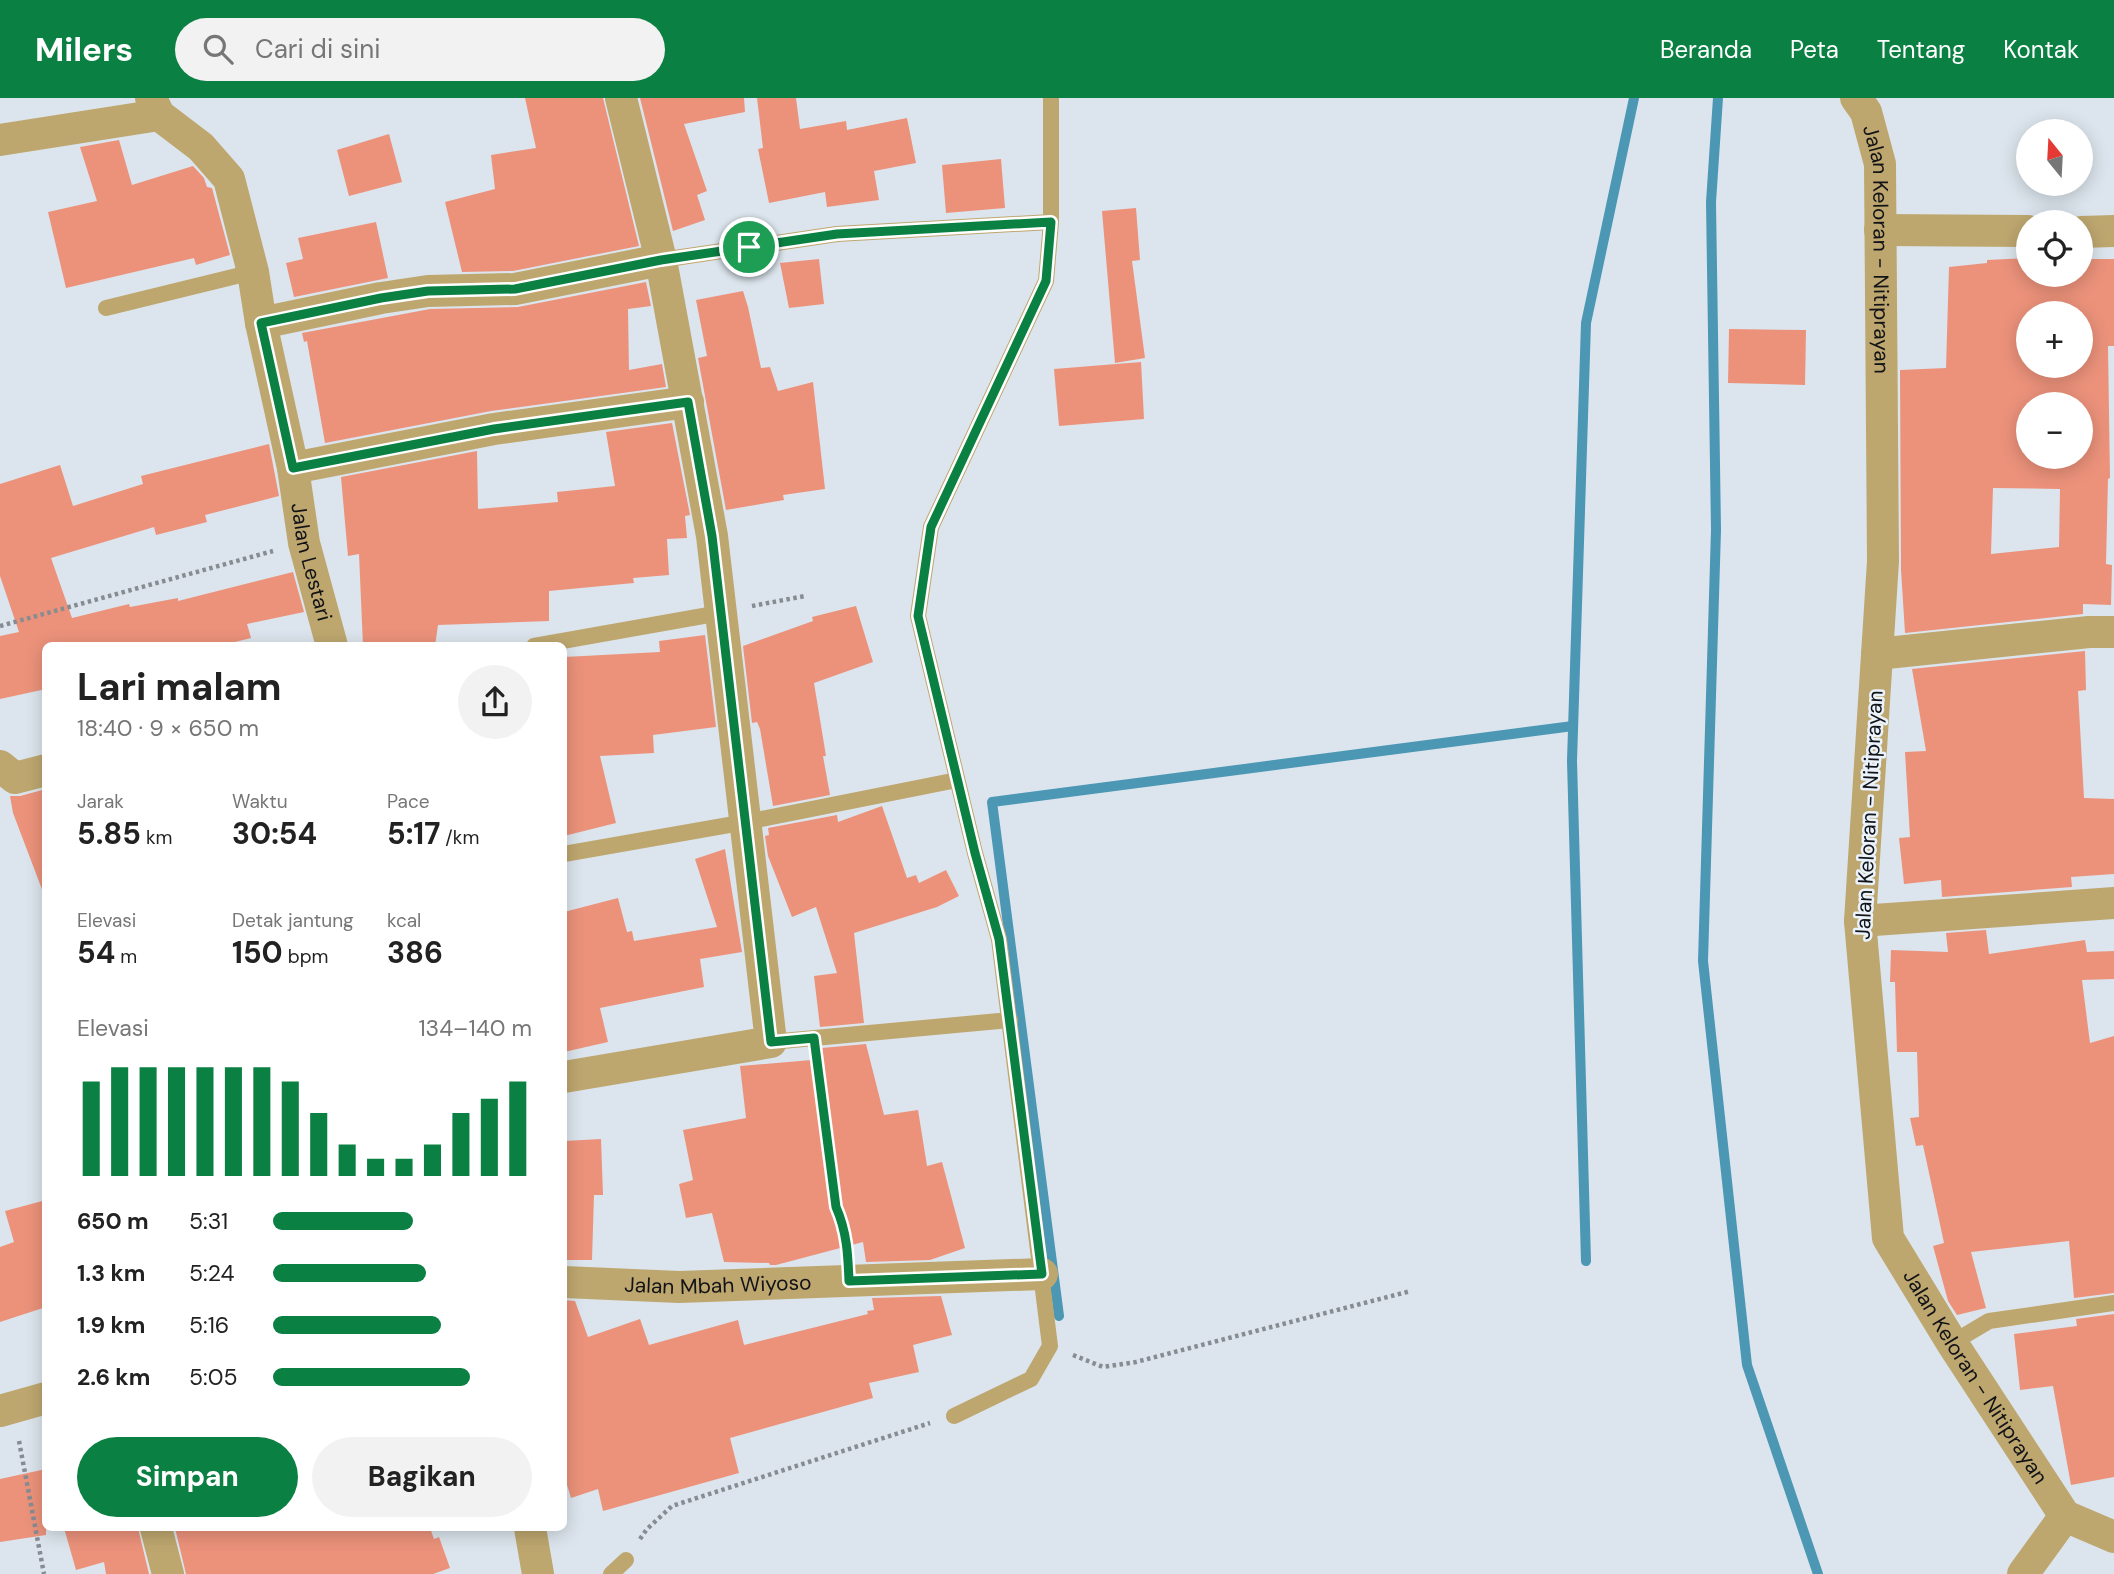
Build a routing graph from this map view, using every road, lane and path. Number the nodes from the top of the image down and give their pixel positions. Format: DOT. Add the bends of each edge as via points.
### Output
graph roads {
  1 [pos="621,98"];
  2 [pos="1051,98"];
  3 [pos="1856,98"];
  4 [pos="155,107"];
  5 [pos="0,140"];
  6 [pos="1051,222"];
  7 [pos="1880,230"];
  8 [pos="2114,230"];
  9 [pos="2093,231"];
  10 [pos="2016,232"];
  11 [pos="661,260"];
  12 [pos="253,272"];
  13 [pos="106,308"];
  14 [pos="261,323"];
  15 [pos="688,402"];
  16 [pos="293,468"];
  17 [pos="304,543"];
  18 [pos="805,596"];
  19 [pos="720,613"];
  20 [pos="0,626"];
  21 [pos="2114,632"];
  22 [pos="331,642"];
  23 [pos="557,642"];
  24 [pos="1877,654"];
  25 [pos="0,766"];
  26 [pos="42,771"];
  27 [pos="957,780"];
  28 [pos="746,821"];
  29 [pos="567,853"];
  30 [pos="2114,903"];
  31 [pos="1860,921"];
  32 [pos="1010,1020"];
  33 [pos="814,1038"];
  34 [pos="771,1042"];
  35 [pos="567,1076"];
  36 [pos="1042,1274"];
  37 [pos="849,1281"];
  38 [pos="567,1282"];
  39 [pos="1411,1292"];
  40 [pos="2114,1303"];
  41 [pos="1952,1343"];
  42 [pos="1050,1346"];
  43 [pos="42,1399"];
  44 [pos="6,1410"];
  45 [pos="954,1416"];
  46 [pos="2064,1516"];
  47 [pos="157,1531"];
  48 [pos="531,1531"];
  49 [pos="2114,1536"];
  50 [pos="626,1560"];
  51 [pos="44,1574"];
  52 [pos="168,1574"];
  53 [pos="538,1574"];
  54 [pos="611,1574"];
  55 [pos="2023,1574"];
  1 -- 11 [label="street"];
  2 -- 6 [label="lane"];
  3 -- 7 [label="street, Jalan Keloran - Nitiprayan" via="1866,113 1880,164"];
  4 -- 5 [label="street"];
  4 -- 12 [label="street, Jalan Lestari" via="229,179"];
  6 -- 11 [label="lane" via="837,234"];
  6 -- 27 [label="lane" via="1046,281 931,527 918,616"];
  7 -- 10 [label="street"];
  7 -- 24 [label="street, Jalan Keloran - Nitiprayan" via="1883,561"];
  8 -- 9 [label="street"];
  11 -- 14 [label="street" via="515,289 428,291 381,298"];
  11 -- 15 [label="street"];
  12 -- 13 [label="lane"];
  12 -- 14 [label="street, Jalan Lestari"];
  14 -- 16 [label="street, Jalan Lestari"];
  15 -- 16 [label="street" via="494,429"];
  15 -- 19 [label="street" via="712,536"];
  16 -- 17 [label="street, Jalan Lestari"];
  17 -- 20 [label="path"];
  17 -- 22 [label="street, Jalan Lestari"];
  18 -- 19 [label="path"];
  19 -- 23 [label="lane"];
  19 -- 28 [label="street"];
  21 -- 24 [label="street"];
  24 -- 31 [label="street, Jalan Keloran - Nitiprayan"];
  25 -- 26 [label="street" via="15,778"];
  27 -- 28 [label="lane"];
  27 -- 32 [label="lane" via="999,939"];
  28 -- 29 [label="lane"];
  28 -- 34 [label="street"];
  30 -- 31 [label="street"];
  31 -- 41 [label="street, Jalan Keloran - Nitiprayan" via="1888,1238"];
  32 -- 33 [label="lane"];
  32 -- 36 [label="lane"];
  33 -- 34 [label="lane"];
  33 -- 37 [label="path" via="836,1207 847,1239"];
  34 -- 35 [label="street"];
  36 -- 37 [label="street, Jalan Mbah Wiyoso"];
  36 -- 42 [label="lane"];
  37 -- 38 [label="street, Jalan Mbah Wiyoso" via="679,1287"];
  39 -- 42 [label="path" via="1103,1367"];
  40 -- 41 [label="lane" via="1989,1321"];
  41 -- 46 [label="street, Jalan Keloran - Nitiprayan"];
  42 -- 45 [label="lane" via="1031,1379"];
  43 -- 44 [label="street"];
  44 -- 51 [label="path"];
  45 -- 50 [label="path" via="671,1506 646,1529"];
  46 -- 49 [label="street"];
  46 -- 55 [label="street"];
  47 -- 52 [label="street"];
  48 -- 53 [label="street"];
  50 -- 54 [label="lane"];
}
